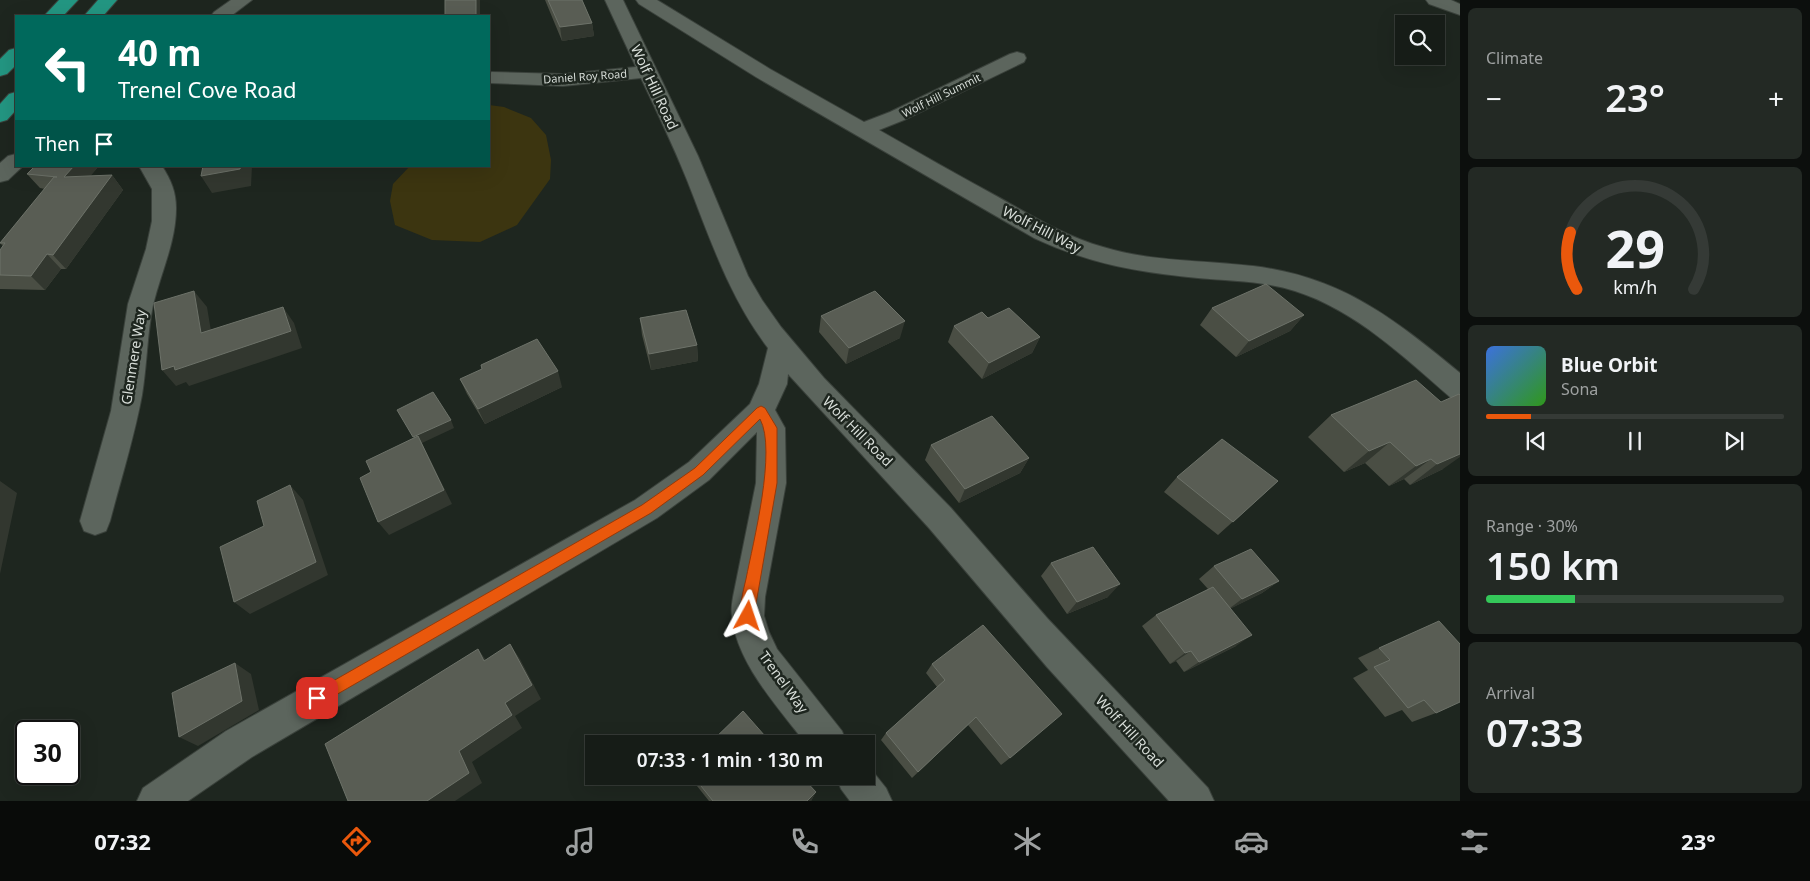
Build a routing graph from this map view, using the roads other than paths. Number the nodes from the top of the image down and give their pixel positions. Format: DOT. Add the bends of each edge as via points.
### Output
graph roads {
  1 [pos="69,0"];
  2 [pos="108,0"];
  3 [pos="243,0"];
  4 [pos="614,0"];
  5 [pos="645,0"];
  6 [pos="1435,0"];
  7 [pos="1460,10"];
  8 [pos="54,15"];
  9 [pos="94,15"];
  10 [pos="221,15"];
  11 [pos="15,55"];
  12 [pos="1018,58"];
  13 [pos="0,70"];
  14 [pos="648,72"];
  15 [pos="492,78"];
  16 [pos="15,99"];
  17 [pos="0,116"];
  18 [pos="864,129"];
  19 [pos="15,162"];
  20 [pos="151,167"];
  21 [pos="0,174"];
  22 [pos="781,346"];
  23 [pos="1460,389"];
  24 [pos="761,411"];
  25 [pos="95,521"];
  26 [pos="822,735"];
  27 [pos="861,785"];
  28 [pos="156,801"];
  29 [pos="874,801"];
  30 [pos="1195,801"];
  1 -- 8 [label="highway"];
  2 -- 9 [label="highway"];
  3 -- 10 [label="street"];
  4 -- 14 [label="street, Wolf Hill Road"];
  5 -- 18 [label="street, Wolf Hill Way" via="763,73"];
  6 -- 7 [label="street"];
  11 -- 13 [label="highway"];
  12 -- 18 [label="street, Wolf Hill Summit"];
  14 -- 15 [label="street, Daniel Roy Road" via="563,80"];
  14 -- 22 [label="street, Wolf Hill Road" via="696,177 735,276"];
  16 -- 17 [label="highway"];
  18 -- 23 [label="street, Wolf Hill Way" via="1042,232 1085,251 1130,262 1287,280 1326,293 1382,325"];
  19 -- 21 [label="street"];
  20 -- 25 [label="street, Glenmere Way" via="164,192 164,226 141,304 128,398"];
  22 -- 24 [label="street" via="773,384"];
  22 -- 30 [label="street, Wolf Hill Road" via="808,381 894,468 1019,611"];
  24 -- 26 [label="street, Trenel Way" via="771,428 771,483 748,616 765,661"];
  24 -- 28 [label="street" via="699,472 646,509 238,744"];
  27 -- 29 [label="street"];
}
